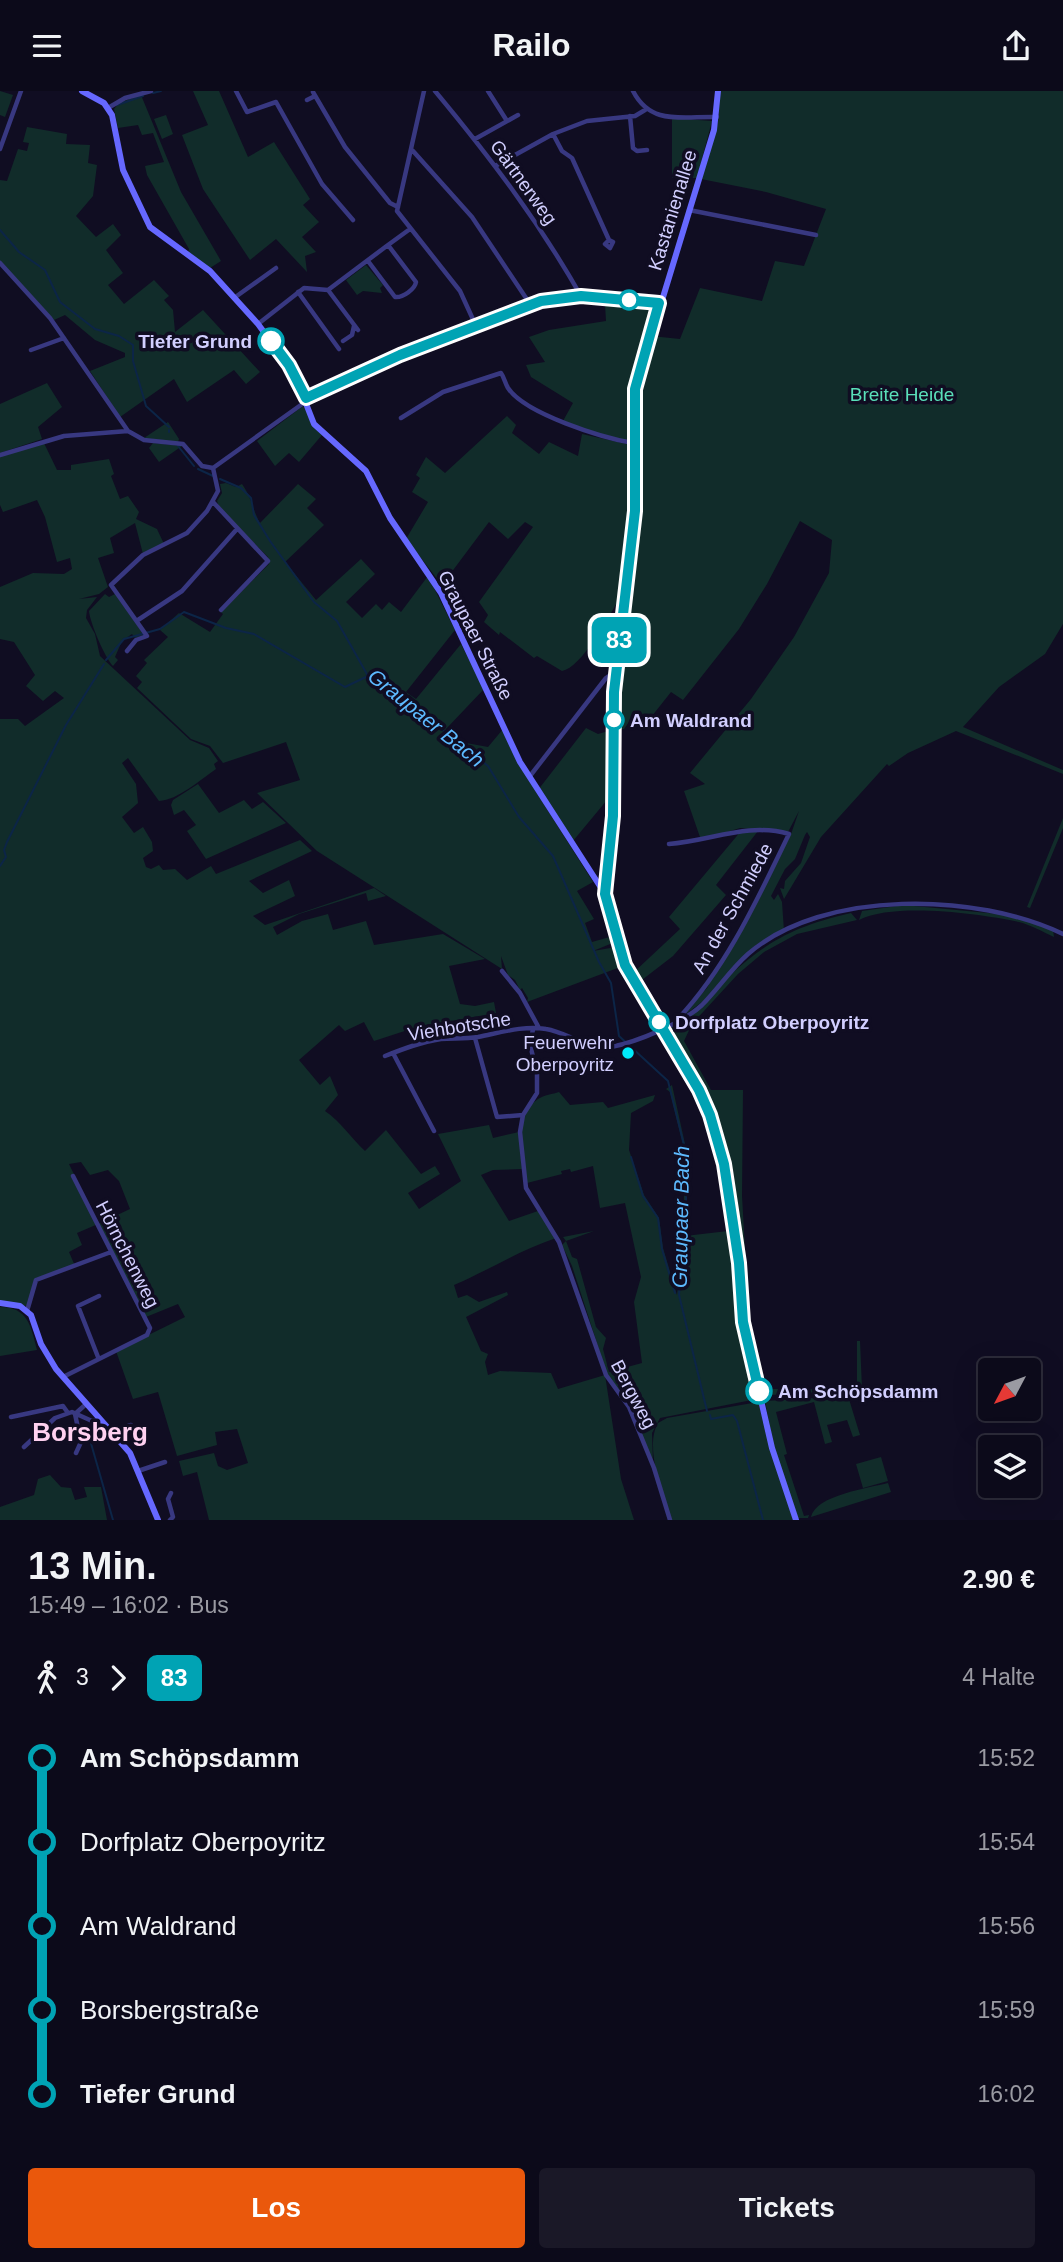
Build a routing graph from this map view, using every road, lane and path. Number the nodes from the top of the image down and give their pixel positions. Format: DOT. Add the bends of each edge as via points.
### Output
graph roads {
  1 [pos="21,91"];
  2 [pos="82,91"];
  3 [pos="150,91"];
  4 [pos="236,91"];
  5 [pos="424,91"];
  6 [pos="435,91"];
  7 [pos="488,91"];
  8 [pos="633,91"];
  9 [pos="718,91"];
  10 [pos="314,94"];
  11 [pos="307,100"];
  12 [pos="108,108"];
  13 [pos="645,110"];
  14 [pos="518,115"];
  15 [pos="630,116"];
  16 [pos="717,117"];
  17 [pos="507,121"];
  18 [pos="554,134"];
  19 [pos="475,139"];
  20 [pos="0,149"];
  21 [pos="647,150"];
  22 [pos="413,151"];
  23 [pos="497,165"];
  24 [pos="398,207"];
  25 [pos="689,210"];
  26 [pos="352,220"];
  27 [pos="410,229"];
  28 [pos="816,235"];
  29 [pos="609,240"];
  30 [pos="388,245"];
  31 [pos="368,261"];
  32 [pos="0,263"];
  33 [pos="276,268"];
  34 [pos="328,290"];
  35 [pos="298,292"];
  36 [pos="581,296"];
  37 [pos="234,298"];
  38 [pos="659,303"];
  39 [pos="530,304"];
  40 [pos="258,324"];
  41 [pos="475,327"];
  42 [pos="64,338"];
  43 [pos="343,341"];
  44 [pos="339,349"];
  45 [pos="31,350"];
  46 [pos="306,400"];
  47 [pos="401,418"];
  48 [pos="128,431"];
  49 [pos="633,443"];
  50 [pos="0,454"];
  51 [pos="213,468"];
  52 [pos="213,502"];
  53 [pos="237,529"];
  54 [pos="221,610"];
  55 [pos="138,619"];
  56 [pos="127,651"];
  57 [pos="616,671"];
  58 [pos="529,777"];
  59 [pos="670,844"];
  60 [pos="605,894"];
  61 [pos="1063,934"];
  62 [pos="502,971"];
  63 [pos="673,1024"];
  64 [pos="536,1028"];
  65 [pos="662,1029"];
  66 [pos="475,1038"];
  67 [pos="393,1053"];
  68 [pos="385,1056"];
  69 [pos="523,1115"];
  70 [pos="434,1131"];
  71 [pos="73,1176"];
  72 [pos="111,1252"];
  73 [pos="99,1297"];
  74 [pos="0,1303"];
  75 [pos="27,1311"];
  76 [pos="98,1357"];
  77 [pos="62,1378"];
  78 [pos="85,1405"];
  79 [pos="68,1413"];
  80 [pos="75,1414"];
  81 [pos="11,1417"];
  82 [pos="100,1420"];
  83 [pos="128,1425"];
  84 [pos="113,1431"];
  85 [pos="24,1447"];
  86 [pos="76,1453"];
  87 [pos="165,1462"];
  88 [pos="138,1471"];
  89 [pos="171,1493"];
  90 [pos="158,1520"];
  91 [pos="170,1520"];
  92 [pos="670,1520"];
  93 [pos="796,1520"];
  1 -- 20 [label="street"];
  2 -- 12 [label="main road"];
  3 -- 12 [label="street"];
  4 -- 26 [label="street" via="247,112 276,102 305,157"];
  5 -- 22 [label="street"];
  6 -- 19 [label="street, Gärtnerweg"];
  7 -- 17 [label="street"];
  8 -- 13 [label="street"];
  9 -- 16 [label="main road, Kastanienallee"];
  10 -- 11 [label="street"];
  10 -- 24 [label="street" via="352,157"];
  12 -- 37 [label="main road, Graupaer Straße" via="123,170 150,227 210,271"];
  13 -- 15 [label="street"];
  13 -- 16 [label="street" via="656,116"];
  14 -- 17 [label="street"];
  15 -- 18 [label="street" via="587,121"];
  15 -- 21 [label="street" via="633,148"];
  16 -- 25 [label="main road, Kastanienallee"];
  17 -- 19 [label="street"];
  18 -- 23 [label="street"];
  18 -- 29 [label="street" via="562,151 572,158"];
  19 -- 23 [label="street, Gärtnerweg"];
  22 -- 24 [label="street"];
  22 -- 39 [label="street" via="472,217"];
  23 -- 36 [label="street, Gärtnerweg"];
  24 -- 27 [label="street"];
  25 -- 28 [label="street"];
  25 -- 38 [label="main road, Kastanienallee"];
  27 -- 30 [label="street"];
  27 -- 41 [label="street" via="460,291"];
  30 -- 31 [label="street"];
  30 -- 31 [label="street" via="416,282 414,288 396,297"];
  31 -- 34 [label="street"];
  32 -- 42 [label="street"];
  33 -- 37 [label="street"];
  34 -- 35 [label="street" via="309,287"];
  34 -- 43 [label="street" via="356,328"];
  35 -- 40 [label="street"];
  35 -- 44 [label="street"];
  36 -- 38 [label="street"];
  36 -- 39 [label="street"];
  37 -- 40 [label="main road, Graupaer Straße"];
  38 -- 49 [label="main road, Kastanienallee" via="635,389"];
  39 -- 41 [label="street"];
  40 -- 46 [label="main road, Graupaer Straße" via="289,365"];
  41 -- 46 [label="street" via="362,371"];
  42 -- 45 [label="street"];
  42 -- 48 [label="street"];
  46 -- 51 [label="street"];
  46 -- 58 [label="main road, Graupaer Straße" via="318,429 366,471 390,518 441,593"];
  47 -- 49 [label="street" via="443,392 500,373 514,394 581,432"];
  48 -- 50 [label="street" via="64,436"];
  48 -- 51 [label="street" via="144,440 183,444 202,466"];
  49 -- 57 [label="main road, Kastanienallee" via="635,511"];
  51 -- 52 [label="street" via="219,488"];
  52 -- 53 [label="street"];
  52 -- 55 [label="street" via="187,533 143,555 111,585"];
  53 -- 54 [label="street" via="268,561"];
  53 -- 55 [label="street" via="182,591"];
  55 -- 56 [label="street" via="147,636"];
  57 -- 58 [label="street"];
  57 -- 60 [label="main road, Kastanienallee" via="613,816"];
  58 -- 60 [label="main road, Graupaer Straße"];
  59 -- 63 [label="street, An der Schmiede" via="740,829 789,834 724,955"];
  60 -- 65 [label="main road" via="625,965"];
  61 -- 63 [label="street" via="1023,916 943,906 880,906 839,913 802,924 755,949 694,1011"];
  62 -- 64 [label="street" via="520,993"];
  63 -- 65 [label="street"];
  64 -- 65 [label="street" via="611,1047"];
  64 -- 66 [label="street, Viehbotsche"];
  64 -- 69 [label="street" via="530,1045 537,1093"];
  65 -- 93 [label="main road" via="705,1103 720,1148 739,1263 743,1322 772,1448"];
  66 -- 67 [label="street, Viehbotsche" via="439,1039"];
  66 -- 69 [label="street" via="496,1117"];
  67 -- 68 [label="street, Viehbotsche"];
  67 -- 70 [label="street"];
  69 -- 92 [label="street, Bergweg" via="520,1132 526,1188 559,1242 606,1375 629,1407"];
  71 -- 72 [label="street, Hörnchenweg"];
  72 -- 75 [label="street" via="36,1280"];
  72 -- 76 [label="street, Hörnchenweg" via="150,1328 147,1335"];
  73 -- 76 [label="street" via="78,1306"];
  74 -- 75 [label="main road"];
  75 -- 77 [label="main road"];
  76 -- 77 [label="street, Hörnchenweg"];
  77 -- 78 [label="main road"];
  78 -- 80 [label="street"];
  78 -- 82 [label="main road"];
  79 -- 80 [label="street"];
  79 -- 81 [label="street" via="63,1406"];
  79 -- 85 [label="street" via="55,1417"];
  80 -- 82 [label="street"];
  80 -- 86 [label="street" via="81,1441"];
  82 -- 84 [label="main road"];
  83 -- 84 [label="street"];
  84 -- 88 [label="main road"];
  87 -- 88 [label="street"];
  88 -- 90 [label="main road"];
  89 -- 91 [label="street"];
}
